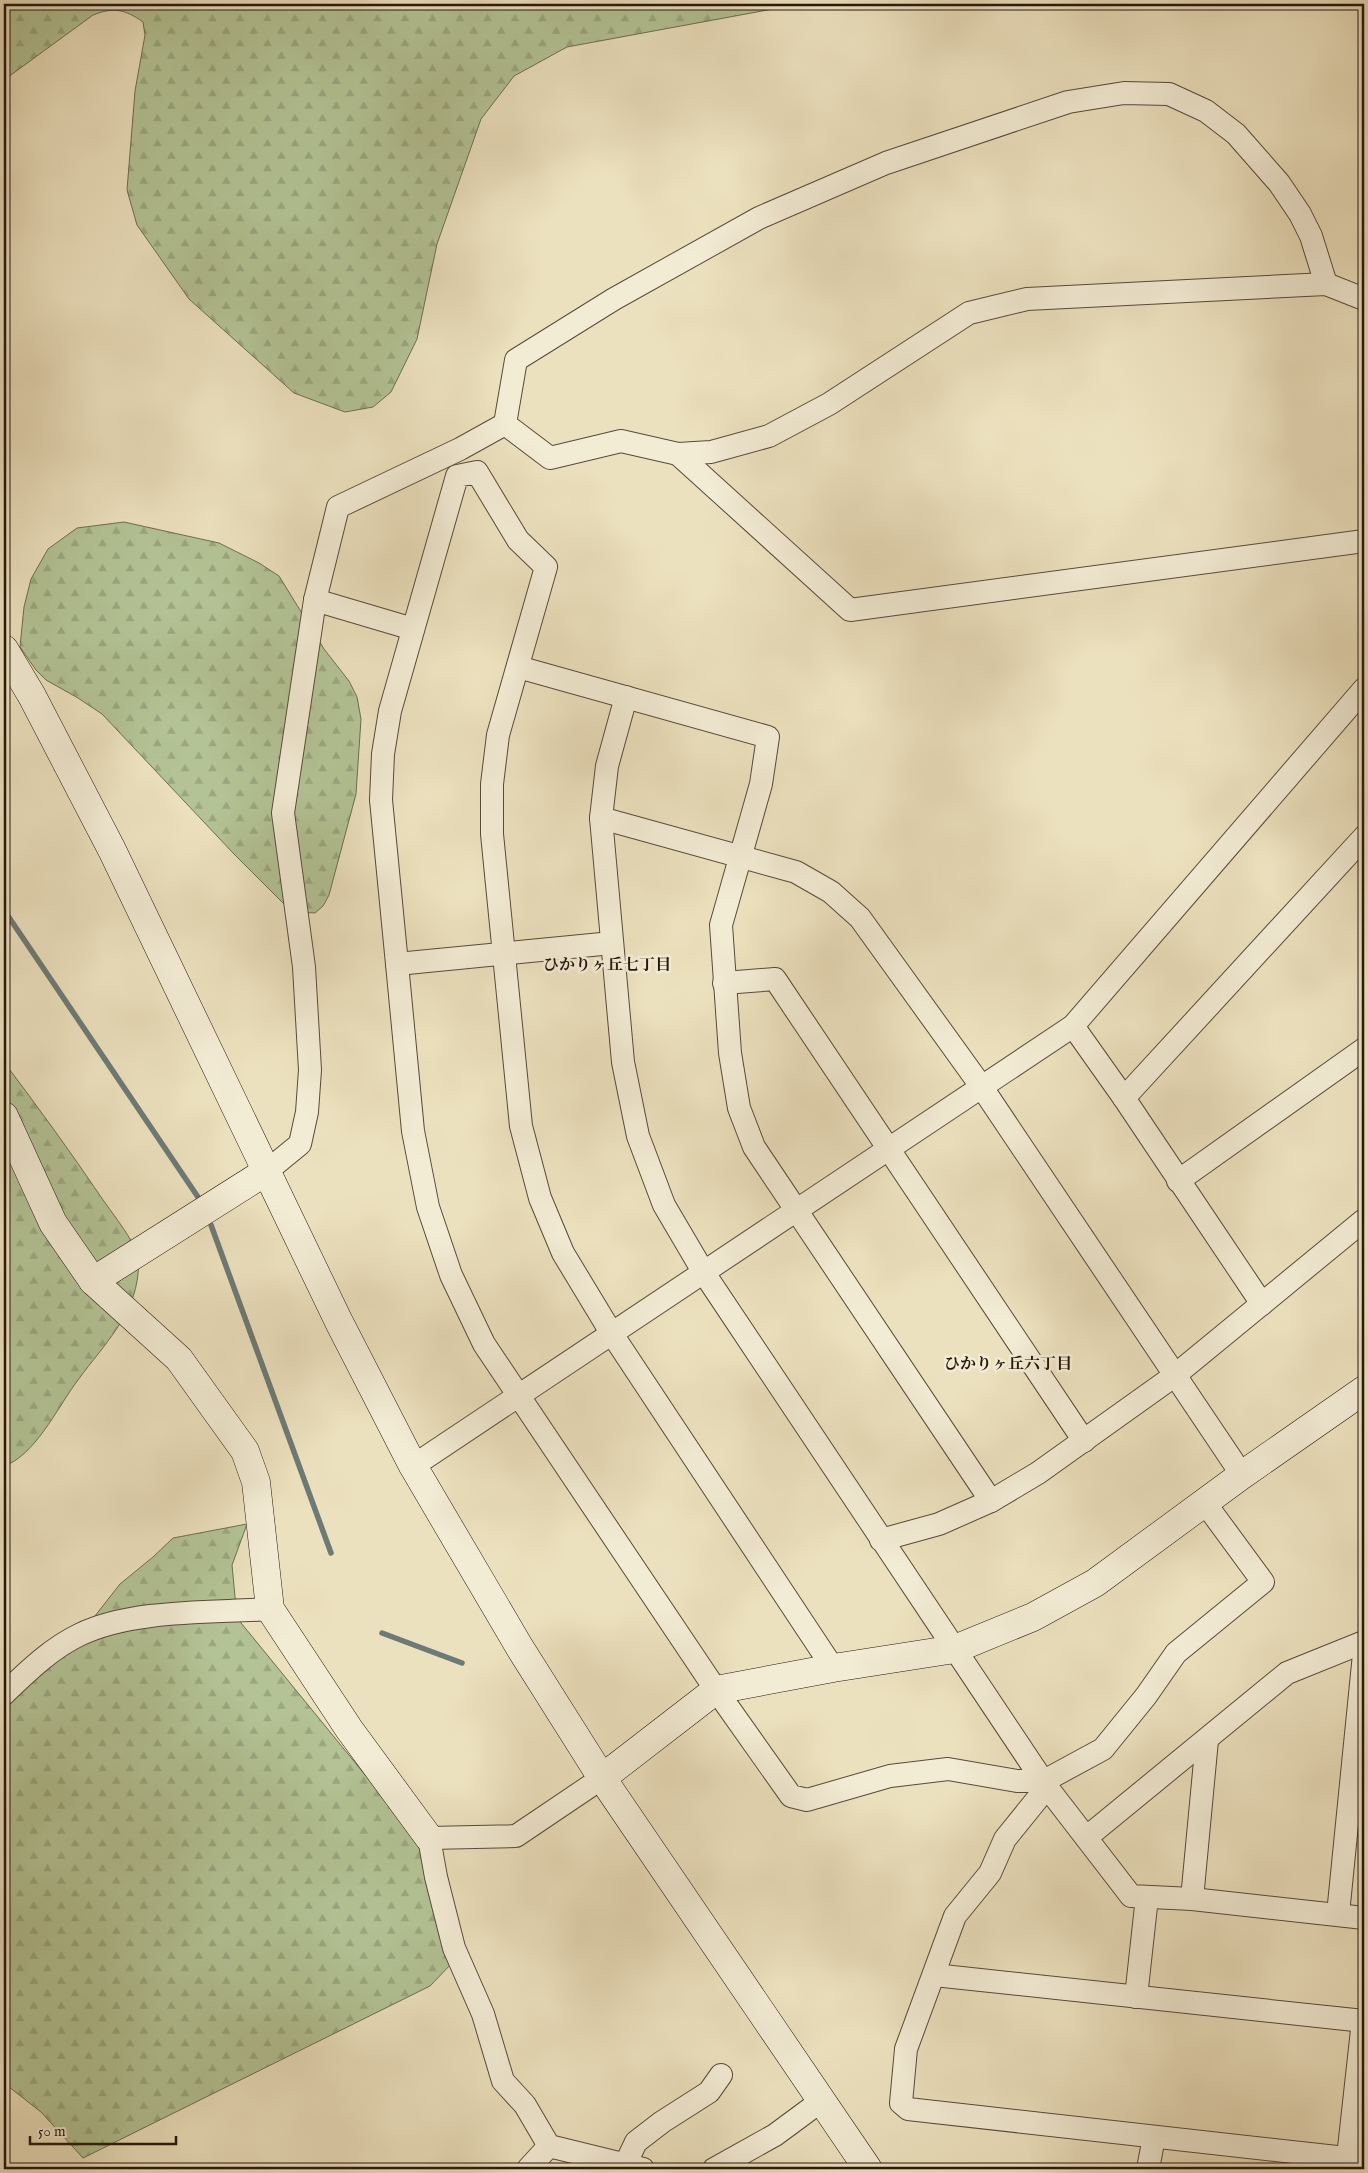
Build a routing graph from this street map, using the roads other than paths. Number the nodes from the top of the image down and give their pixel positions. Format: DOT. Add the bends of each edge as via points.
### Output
graph roads {
  1 [pos="1326,284"];
  2 [pos="1364,299"];
  3 [pos="505,424"];
  4 [pos="678,454"];
  5 [pos="1364,541"];
  6 [pos="315,600"];
  7 [pos="413,629"];
  8 [pos="4,648"];
  9 [pos="518,666"];
  10 [pos="1364,689"];
  11 [pos="626,696"];
  12 [pos="601,818"];
  13 [pos="1364,837"];
  14 [pos="741,856"];
  15 [pos="612,942"];
  16 [pos="504,954"];
  17 [pos="397,964"];
  18 [pos="724,983"];
  19 [pos="1073,1026"];
  20 [pos="1362,1055"];
  21 [pos="981,1086"];
  22 [pos="1124,1098"];
  23 [pos="4,1116"];
  24 [pos="889,1148"];
  25 [pos="266,1171"];
  26 [pos="1178,1181"];
  27 [pos="797,1211"];
  28 [pos="1364,1220"];
  29 [pos="704,1273"];
  30 [pos="93,1281"];
  31 [pos="1262,1304"];
  32 [pos="612,1334"];
  33 [pos="1174,1376"];
  34 [pos="1364,1390"];
  35 [pos="520,1396"];
  36 [pos="1084,1441"];
  37 [pos="413,1466"];
  38 [pos="1242,1476"];
  39 [pos="990,1501"];
  40 [pos="1205,1503"];
  41 [pos="881,1540"];
  42 [pos="270,1609"];
  43 [pos="1364,1642"];
  44 [pos="956,1649"];
  45 [pos="1364,1654"];
  46 [pos="833,1668"];
  47 [pos="716,1690"];
  48 [pos="4,1694"];
  49 [pos="1207,1740"];
  50 [pos="602,1778"];
  51 [pos="1045,1784"];
  52 [pos="1087,1837"];
  53 [pos="428,1838"];
  54 [pos="1147,1896"];
  55 [pos="1192,1899"];
  56 [pos="1338,1914"];
  57 [pos="1364,1918"];
  58 [pos="934,1975"];
  59 [pos="1136,1996"];
  60 [pos="1364,2021"];
  61 [pos="721,2075"];
  62 [pos="821,2101"];
  63 [pos="1154,2137"];
  64 [pos="550,2146"];
  65 [pos="1355,2161"];
  66 [pos="634,2167"];
  67 [pos="528,2169"];
  68 [pos="714,2169"];
  69 [pos="868,2169"];
  70 [pos="1148,2169"];
  1 -- 2 [label="street"];
  1 -- 3 [label="street" via="1311,236 1279,183 1236,134 1206,111 1169,94 1124,93 1068,102 886,163 768,214 614,299 516,360"];
  1 -- 4 [label="street" via="1027,299 969,313 829,404 769,436 711,452"];
  3 -- 4 [label="street" via="550,458 621,441"];
  3 -- 6 [label="street" via="338,507"];
  4 -- 5 [label="street" via="850,610"];
  6 -- 7 [label="street"];
  6 -- 25 [label="street" via="283,813 304,967 310,1070 307,1112 300,1144"];
  7 -- 9 [label="street" via="457,476 476,472 518,540 546,567"];
  7 -- 17 [label="street" via="390,711 383,754 381,800"];
  8 -- 25 [label="street" via="112,850"];
  9 -- 11 [label="street"];
  9 -- 16 [label="street" via="498,735 492,784 492,834"];
  10 -- 19 [label="street"];
  11 -- 12 [label="street" via="607,766"];
  11 -- 14 [label="street" via="768,738 761,784"];
  12 -- 14 [label="street"];
  12 -- 15 [label="street"];
  13 -- 22 [label="street"];
  14 -- 18 [label="street" via="721,925"];
  14 -- 21 [label="street" via="796,872 831,892 860,918"];
  15 -- 16 [label="street"];
  15 -- 29 [label="street" via="623,1062 638,1136 664,1206"];
  16 -- 17 [label="street"];
  16 -- 32 [label="street" via="521,1126 540,1198 563,1253"];
  17 -- 35 [label="street" via="413,1132 428,1207 451,1275 484,1344"];
  18 -- 24 [label="street" via="775,979"];
  18 -- 27 [label="street" via="739,1108 754,1147"];
  19 -- 21 [label="street"];
  19 -- 22 [label="street"];
  20 -- 26 [label="street"];
  21 -- 24 [label="street"];
  21 -- 33 [label="street"];
  22 -- 26 [label="street"];
  23 -- 30 [label="street" via="53,1223"];
  24 -- 27 [label="street"];
  24 -- 36 [label="street"];
  25 -- 30 [label="street"];
  25 -- 37 [label="street"];
  26 -- 31 [label="street"];
  27 -- 29 [label="street"];
  27 -- 39 [label="street"];
  28 -- 31 [label="street"];
  29 -- 32 [label="street"];
  29 -- 41 [label="street"];
  30 -- 42 [label="street" via="179,1359 246,1451 256,1482"];
  31 -- 33 [label="street"];
  32 -- 35 [label="street"];
  32 -- 46 [label="street"];
  33 -- 36 [label="street"];
  33 -- 38 [label="street"];
  34 -- 38 [label="street"];
  35 -- 37 [label="street"];
  35 -- 47 [label="street"];
  36 -- 39 [label="street"];
  37 -- 50 [label="street" via="520,1648"];
  38 -- 40 [label="street"];
  39 -- 41 [label="street" via="938,1524"];
  40 -- 44 [label="street" via="1094,1583 1033,1617"];
  40 -- 51 [label="street" via="1263,1582 1176,1653 1103,1749"];
  41 -- 44 [label="street"];
  42 -- 48 [label="street" via="133,1617 101,1627 56,1649"];
  42 -- 53 [label="street" via="349,1730"];
  43 -- 49 [label="street" via="1287,1673"];
  44 -- 46 [label="street"];
  44 -- 51 [label="street"];
  45 -- 56 [label="street"];
  46 -- 47 [label="street"];
  47 -- 50 [label="street"];
  47 -- 51 [label="street" via="791,1796 807,1800 890,1776 948,1769"];
  49 -- 52 [label="street"];
  49 -- 55 [label="street"];
  50 -- 53 [label="street" via="516,1836"];
  50 -- 62 [label="street"];
  51 -- 52 [label="street"];
  51 -- 58 [label="street" via="1005,1839 990,1872 955,1916"];
  52 -- 54 [label="street" via="1131,1896"];
  53 -- 64 [label="street" via="454,1948 483,2014 503,2081 525,2105"];
  54 -- 55 [label="street"];
  54 -- 59 [label="street"];
  55 -- 56 [label="street"];
  56 -- 57 [label="street"];
  58 -- 59 [label="street"];
  58 -- 63 [label="street" via="906,2049 901,2103 908,2109"];
  59 -- 60 [label="street"];
  60 -- 65 [label="street"];
  61 -- 66 [label="street" via="709,2092 636,2142"];
  62 -- 68 [label="street" via="775,2135"];
  62 -- 69 [label="street"];
  63 -- 65 [label="street"];
  63 -- 70 [label="street"];
  64 -- 66 [label="street"];
  64 -- 67 [label="street"];
}
